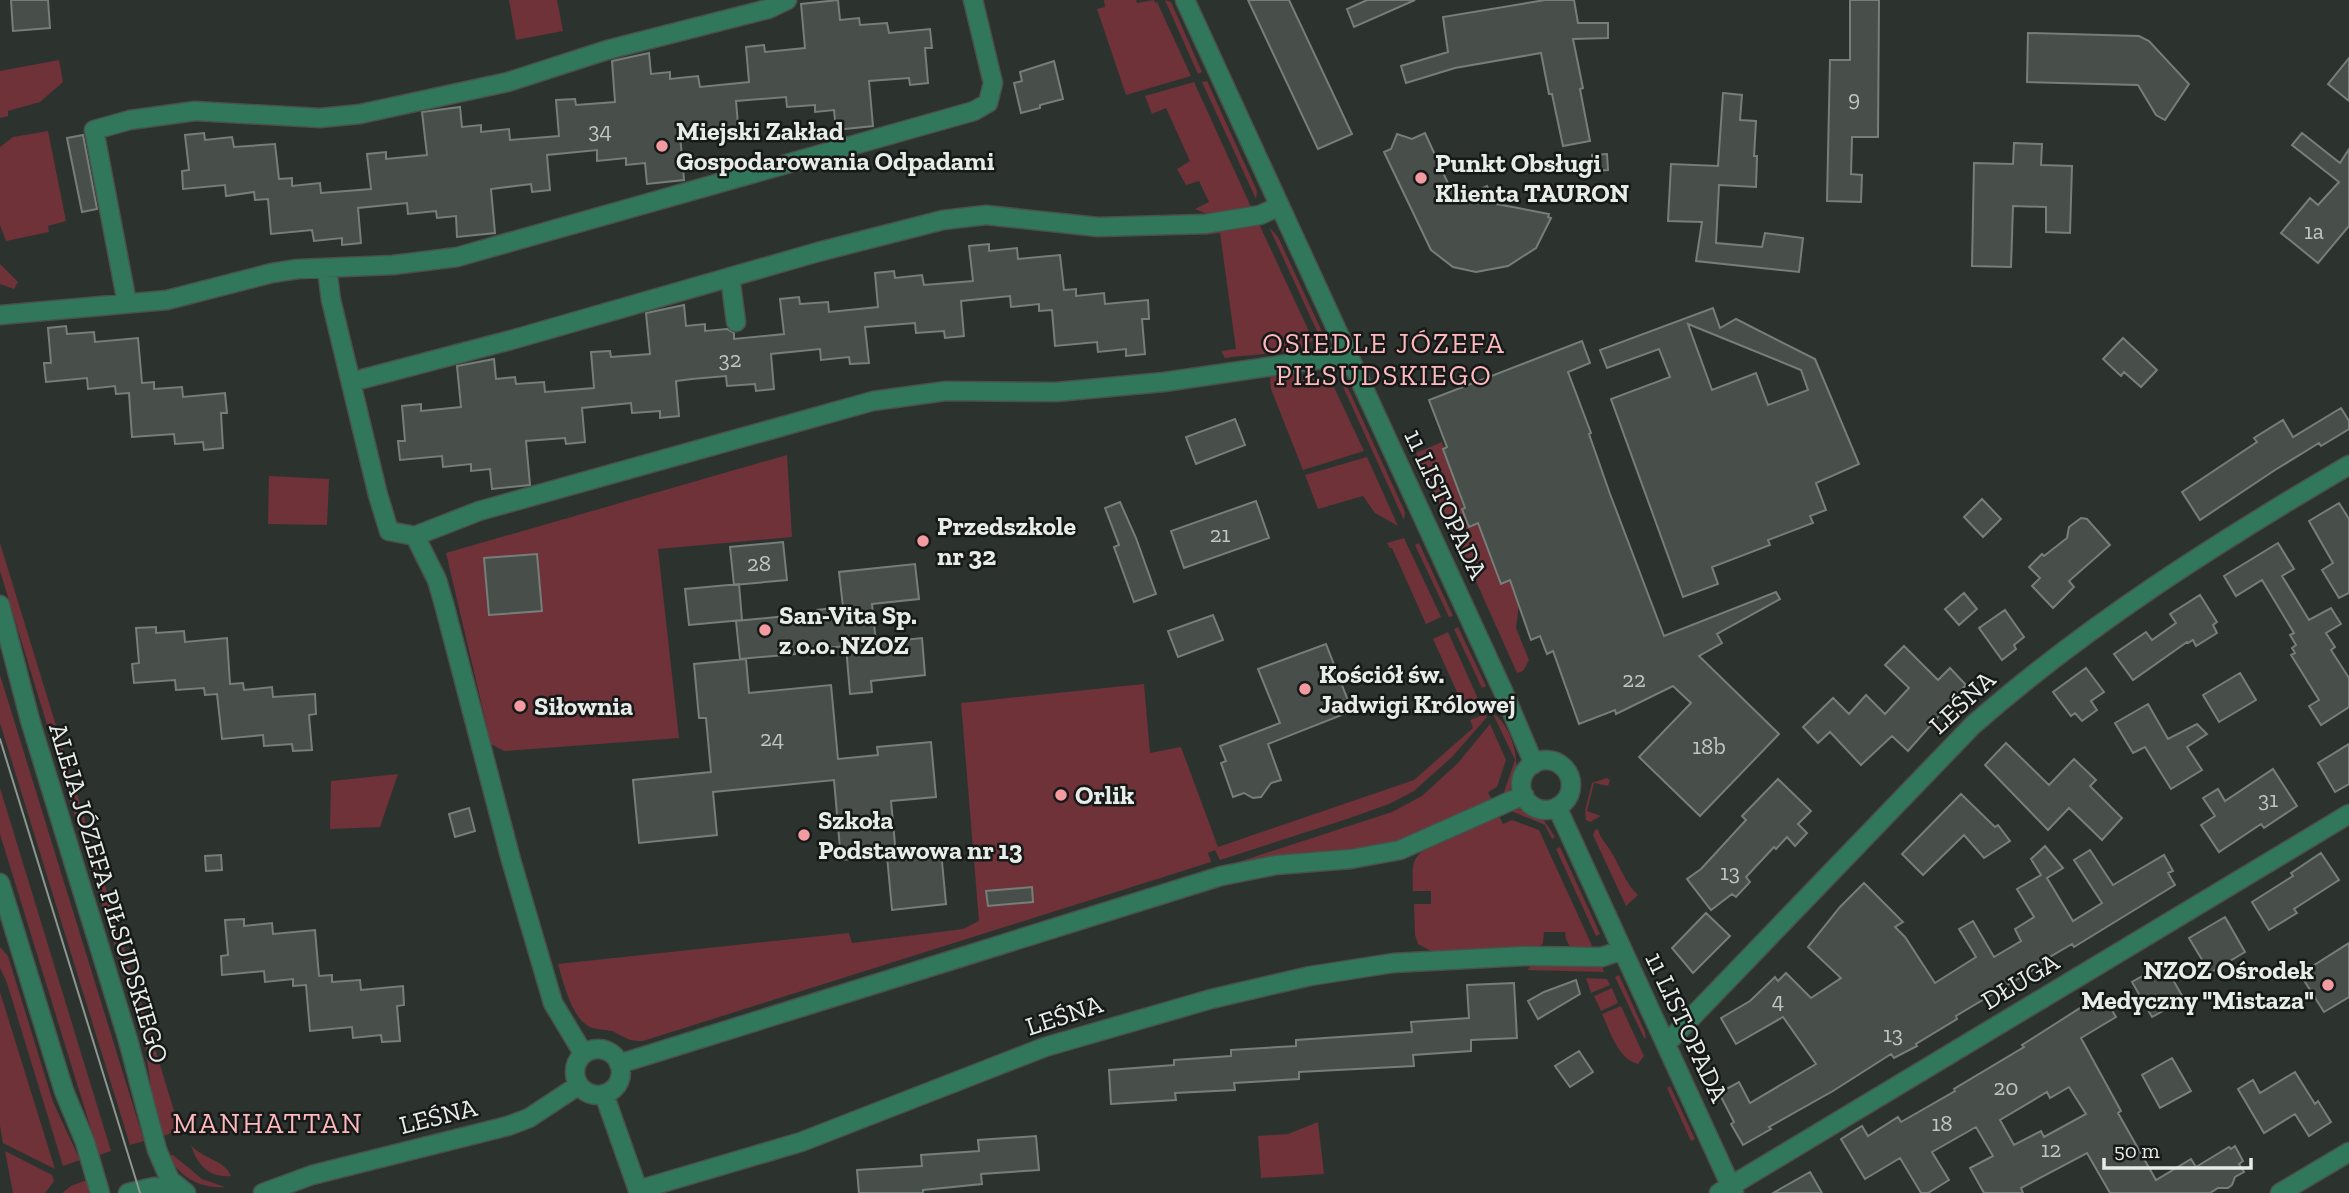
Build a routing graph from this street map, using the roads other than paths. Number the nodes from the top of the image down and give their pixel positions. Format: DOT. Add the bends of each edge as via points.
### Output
graph roads {
  1 [pos="787,0"];
  2 [pos="973,0"];
  3 [pos="1185,0"];
  4 [pos="1280,206"];
  5 [pos="327,269"];
  6 [pos="730,277"];
  7 [pos="127,303"];
  8 [pos="0,314"];
  9 [pos="736,322"];
  10 [pos="1349,355"];
  11 [pos="351,383"];
  12 [pos="2349,465"];
  13 [pos="415,536"];
  14 [pos="0,605"];
  15 [pos="1534,764"];
  16 [pos="1524,795"];
  17 [pos="1557,807"];
  18 [pos="2349,814"];
  19 [pos="0,883"];
  20 [pos="1622,950"];
  21 [pos="1665,1044"];
  22 [pos="583,1054"];
  23 [pos="619,1064"];
  24 [pos="579,1085"];
  25 [pos="604,1094"];
  26 [pos="2349,1152"];
  27 [pos="1728,1190"];
  28 [pos="184,1191"];
  29 [pos="100,1193"];
  30 [pos="128,1193"];
  31 [pos="263,1193"];
  32 [pos="2280,1193"];
  1 -- 7 [label="street" via="508,82 360,114 320,118 195,111 94,130"];
  2 -- 5 [label="street" via="993,83 988,103 974,111 464,256"];
  3 -- 4 [label="street, 11 LISTOPADA"];
  4 -- 6 [label="street" via="1260,215 1205,224 1098,227 986,215 943,220"];
  4 -- 10 [label="street, 11 LISTOPADA"];
  5 -- 7 [label="street" via="272,273 178,298"];
  5 -- 11 [label="street"];
  6 -- 9 [label="street"];
  6 -- 11 [label="street"];
  7 -- 8 [label="street"];
  10 -- 13 [label="street" via="1164,382 1056,392 946,391 873,401 479,510"];
  10 -- 15 [label="street, 11 LISTOPADA"];
  11 -- 13 [label="street" via="390,531"];
  12 -- 21 [label="street, LEŚNA" via="2245,526 2018,685 1973,724"];
  13 -- 22 [label="street" via="437,580 553,1003"];
  14 -- 28 [label="street, ALEJA JÓZEFA PIŁSUDSKIEGO" via="148,1122 164,1171"];
  15 -- 16 [label="street" via="1524,774"];
  15 -- 17 [label="street" via="1558,763 1569,775 1570,794"];
  16 -- 17 [label="street" via="1542,809"];
  16 -- 23 [label="street" via="1400,850 1221,876"];
  17 -- 20 [label="street, 11 LISTOPADA"];
  18 -- 27 [label="street, DŁUGA"];
  19 -- 29 [label="street"];
  20 -- 21 [label="street, 11 LISTOPADA"];
  20 -- 25 [label="street, LEŚNA" via="1602,957 1465,958 1362,967 1211,999 1045,1047 801,1142 638,1190"];
  21 -- 27 [label="street, 11 LISTOPADA"];
  22 -- 23 [label="street" via="593,1049 607,1051"];
  22 -- 24 [label="street" via="575,1068"];
  23 -- 25 [label="street" via="618,1082"];
  24 -- 25 [label="street" via="586,1092"];
  24 -- 31 [label="street, LEŚNA" via="529,1118 508,1126 312,1175"];
  26 -- 32 [label="street"];
  28 -- 30 [label="street" via="154,1187"];
}
